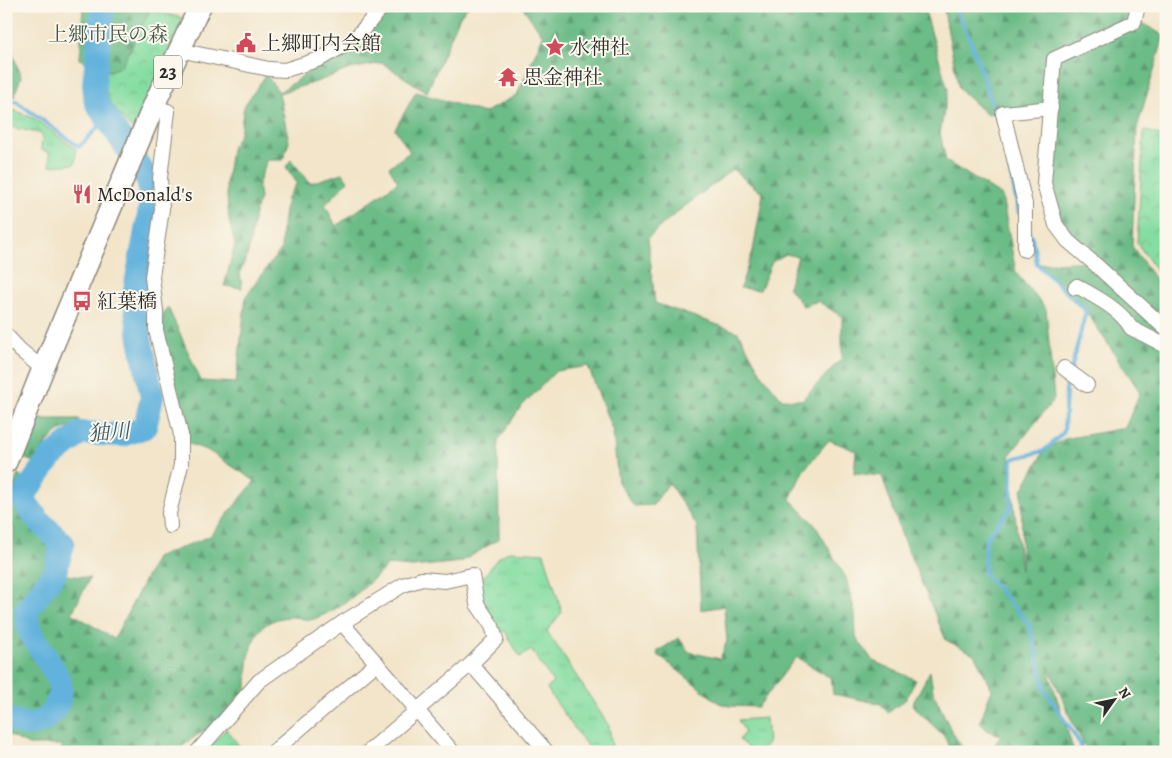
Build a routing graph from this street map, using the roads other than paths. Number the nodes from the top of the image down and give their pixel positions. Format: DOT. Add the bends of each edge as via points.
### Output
graph roads {
  1 [pos="200,6"];
  2 [pos="383,6"];
  3 [pos="1138,6"];
  4 [pos="179,50"];
  5 [pos="153,107"];
  6 [pos="1051,108"];
  7 [pos="1025,245"];
  8 [pos="1075,288"];
  9 [pos="1166,329"];
  10 [pos="6,335"];
  11 [pos="1166,346"];
  12 [pos="1064,368"];
  13 [pos="43,369"];
  14 [pos="1082,381"];
  15 [pos="6,462"];
  16 [pos="170,526"];
  17 [pos="342,623"];
  18 [pos="376,663"];
  19 [pos="471,664"];
  20 [pos="417,710"];
  21 [pos="196,752"];
  22 [pos="273,752"];
  23 [pos="368,752"];
  24 [pos="453,752"];
  25 [pos="547,752"];
  1 -- 4 [label="main road, 23"];
  2 -- 4 [label="street" via="354,40 320,59 285,70"];
  3 -- 6 [label="street" via="1134,22 1054,59"];
  4 -- 5 [label="main road, 23"];
  5 -- 13 [label="main road, 23"];
  5 -- 16 [label="street" via="168,111 160,178 162,209 152,277 156,330 181,435 182,465 169,513"];
  6 -- 7 [label="street" via="1003,112 1025,204"];
  6 -- 9 [label="street" via="1044,183 1056,225 1068,242"];
  8 -- 11 [label="street" via="1077,286 1111,306 1131,328"];
  10 -- 13 [label="street"];
  12 -- 14 [label="street"];
  13 -- 15 [label="main road, 23"];
  17 -- 18 [label="street"];
  17 -- 19 [label="street" via="403,585 472,575 477,604 492,626 496,639"];
  17 -- 21 [label="street" via="259,681"];
  18 -- 20 [label="street"];
  18 -- 22 [label="street"];
  19 -- 20 [label="street"];
  19 -- 25 [label="street"];
  20 -- 23 [label="street"];
  20 -- 24 [label="street"];
}
